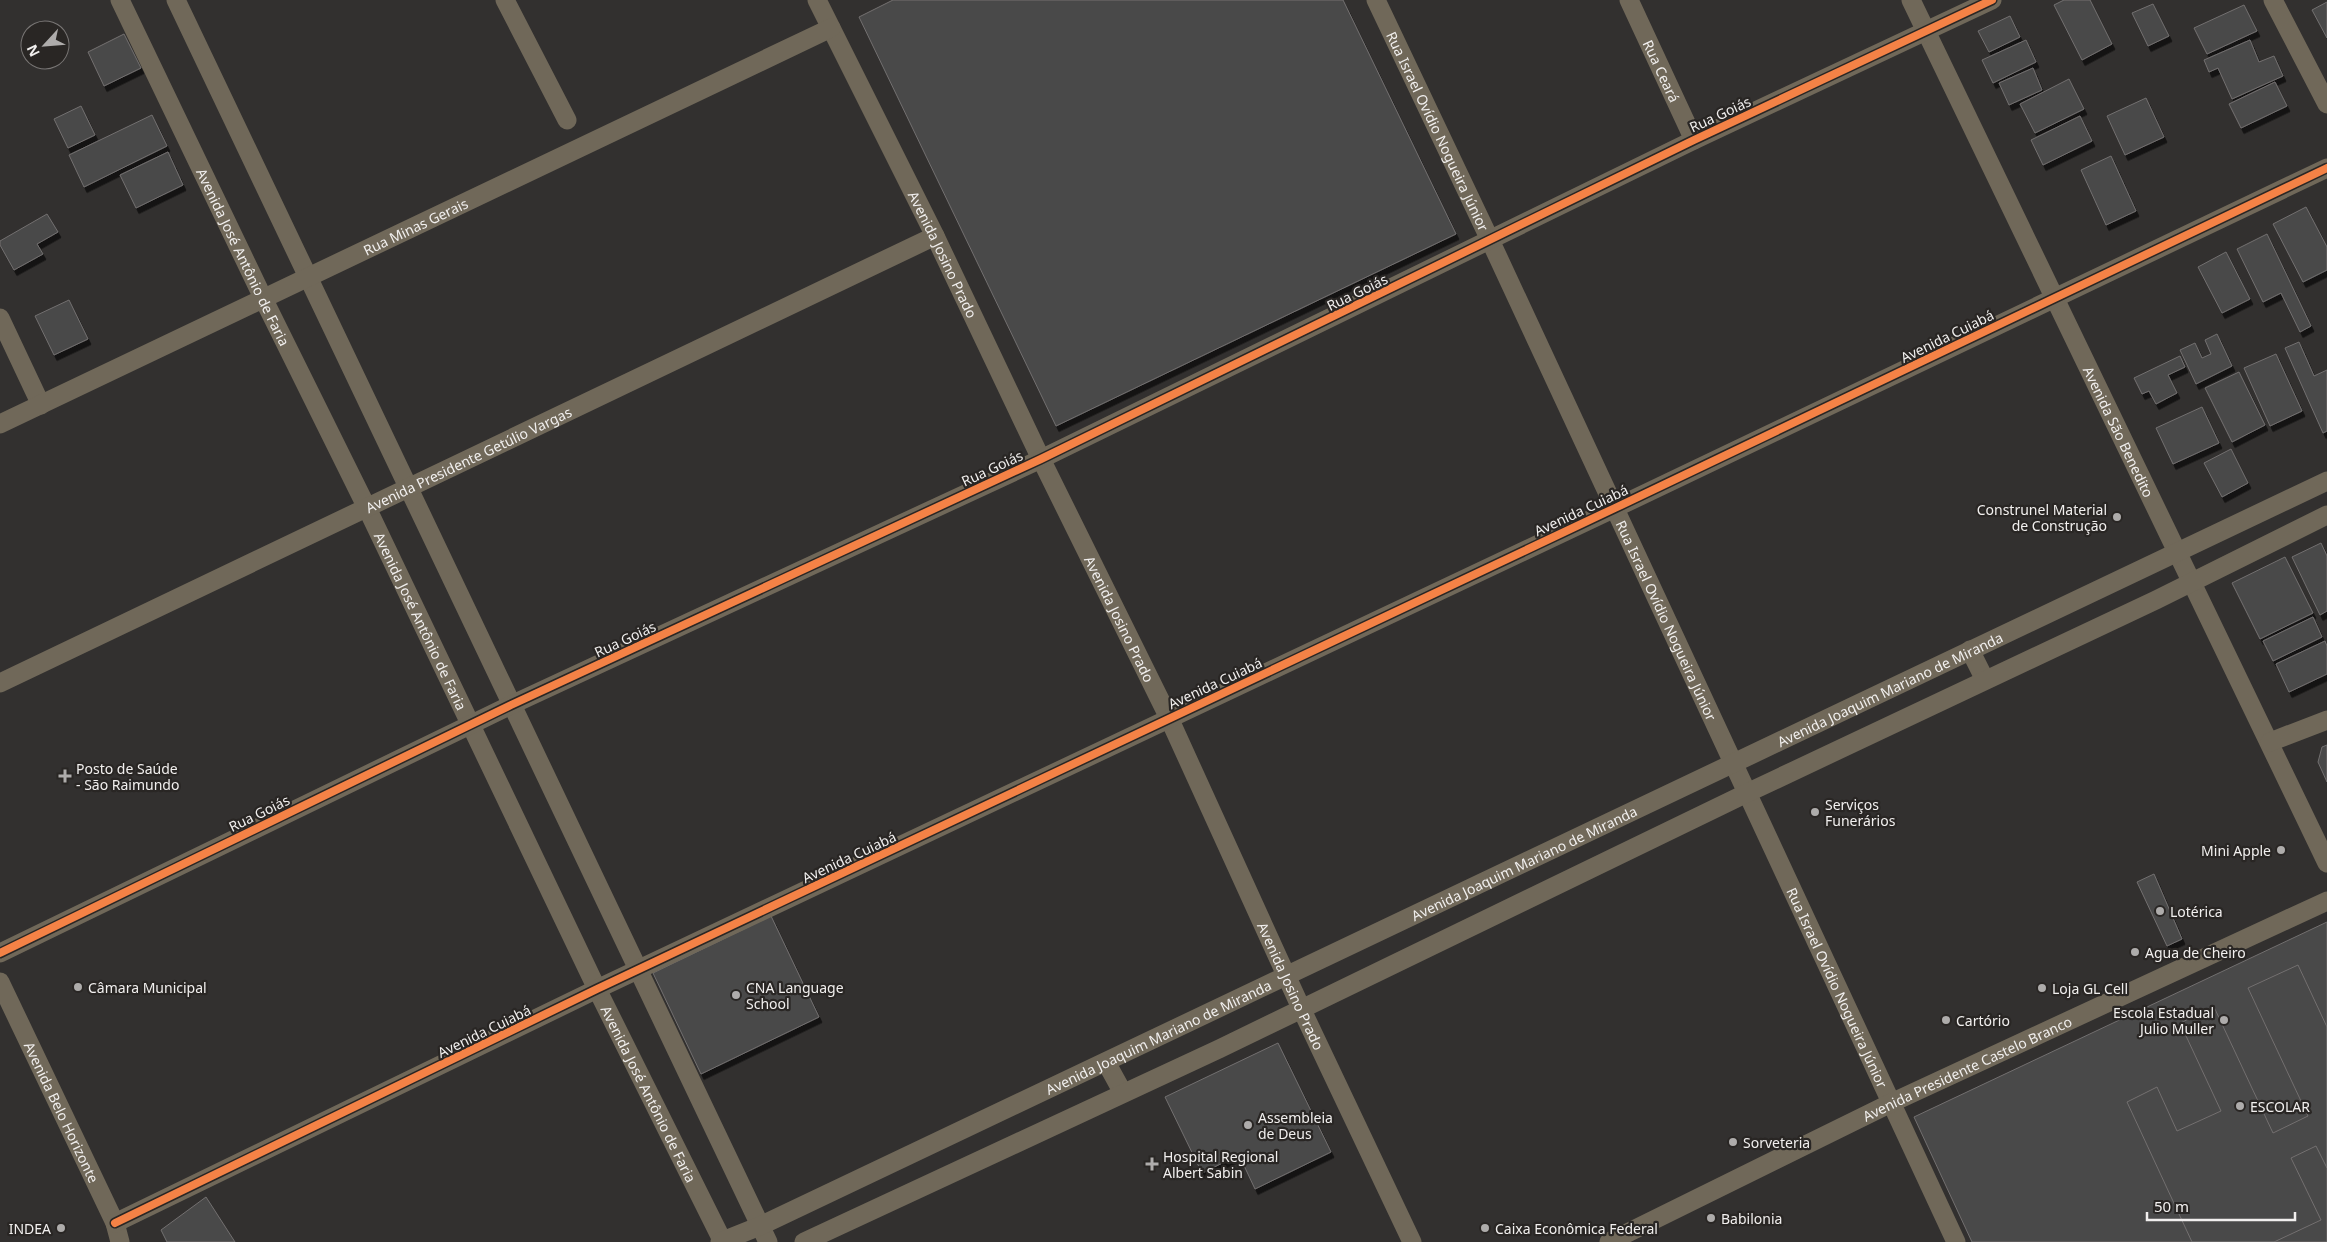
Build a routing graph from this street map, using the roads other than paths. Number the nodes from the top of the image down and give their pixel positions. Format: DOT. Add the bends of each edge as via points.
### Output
graph roads {
  1 [pos="120,0"];
  2 [pos="176,0"];
  3 [pos="505,0"];
  4 [pos="817,0"];
  5 [pos="1376,0"];
  6 [pos="1629,0"];
  7 [pos="1911,0"];
  8 [pos="1992,0"];
  9 [pos="2273,0"];
  10 [pos="831,28"];
  11 [pos="1925,31"];
  12 [pos="2327,104"];
  13 [pos="568,120"];
  14 [pos="1694,140"];
  15 [pos="2327,168"];
  16 [pos="935,236"];
  17 [pos="1490,240"];
  18 [pos="310,278"];
  19 [pos="2053,299"];
  20 [pos="264,300"];
  21 [pos="0,318"];
  22 [pos="41,405"];
  23 [pos="0,424"];
  24 [pos="1041,459"];
  25 [pos="2327,481"];
  26 [pos="408,488"];
  27 [pos="367,508"];
  28 [pos="1615,508"];
  29 [pos="2327,515"];
  30 [pos="2176,552"];
  31 [pos="2192,582"];
  32 [pos="1970,650"];
  33 [pos="1985,680"];
  34 [pos="0,684"];
  35 [pos="511,706"];
  36 [pos="1169,718"];
  37 [pos="2327,720"];
  38 [pos="470,725"];
  39 [pos="2270,742"];
  40 [pos="1733,763"];
  41 [pos="1747,792"];
  42 [pos="2327,863"];
  43 [pos="2327,901"];
  44 [pos="0,953"];
  45 [pos="638,971"];
  46 [pos="1287,976"];
  47 [pos="0,982"];
  48 [pos="597,989"];
  49 [pos="1302,1008"];
  50 [pos="1106,1062"];
  51 [pos="1123,1093"];
  52 [pos="1891,1103"];
  53 [pos="115,1223"];
  54 [pos="764,1234"];
  55 [pos="120,1242"];
  56 [pos="722,1242"];
  57 [pos="804,1242"];
  58 [pos="1412,1242"];
  59 [pos="1609,1242"];
  60 [pos="1956,1242"];
  1 -- 20 [label="street, Avenida José Antônio de Faria"];
  2 -- 18 [label="street"];
  3 -- 13 [label="street"];
  4 -- 10 [label="street, Avenida Josino Prado"];
  5 -- 17 [label="street, Rua Israel Ovídio Nogueira Júnior"];
  6 -- 14 [label="street, Rua Ceará"];
  7 -- 11 [label="street, Avenida São Benedito"];
  8 -- 11 [label="street, Rua Goiás"];
  9 -- 12 [label="street"];
  10 -- 16 [label="street, Avenida Josino Prado"];
  10 -- 18 [label="street, Rua Minas Gerais"];
  11 -- 14 [label="street, Rua Goiás"];
  11 -- 19 [label="street, Avenida São Benedito"];
  14 -- 17 [label="street, Rua Goiás"];
  15 -- 19 [label="street, Avenida Cuiabá"];
  16 -- 24 [label="street, Avenida Josino Prado"];
  16 -- 26 [label="street, Avenida Presidente Getúlio Vargas"];
  17 -- 24 [label="street, Rua Goiás"];
  17 -- 28 [label="street, Rua Israel Ovídio Nogueira Júnior"];
  18 -- 20 [label="street, Rua Minas Gerais"];
  18 -- 26 [label="street"];
  19 -- 28 [label="street, Avenida Cuiabá"];
  19 -- 30 [label="street, Avenida São Benedito"];
  20 -- 22 [label="street, Rua Minas Gerais"];
  20 -- 27 [label="street, Avenida José Antônio de Faria"];
  21 -- 22 [label="street"];
  22 -- 23 [label="street, Rua Minas Gerais"];
  24 -- 35 [label="street, Rua Goiás"];
  24 -- 36 [label="street, Avenida Josino Prado"];
  25 -- 30 [label="street, Avenida Joaquim Mariano de Miranda"];
  26 -- 27 [label="street, Avenida Presidente Getúlio Vargas"];
  26 -- 35 [label="street"];
  27 -- 34 [label="street, Avenida Presidente Getúlio Vargas"];
  27 -- 38 [label="street, Avenida José Antônio de Faria"];
  28 -- 36 [label="street, Avenida Cuiabá"];
  28 -- 40 [label="street, Rua Israel Ovídio Nogueira Júnior"];
  29 -- 31 [label="street"];
  30 -- 31 [label="street, Avenida São Benedito"];
  30 -- 32 [label="street, Avenida Joaquim Mariano de Miranda"];
  31 -- 33 [label="street"];
  31 -- 39 [label="street, Avenida São Benedito"];
  32 -- 33 [label="street"];
  32 -- 40 [label="street, Avenida Joaquim Mariano de Miranda"];
  33 -- 41 [label="street"];
  35 -- 38 [label="street, Rua Goiás"];
  35 -- 45 [label="street"];
  36 -- 45 [label="street, Avenida Cuiabá"];
  36 -- 46 [label="street, Avenida Josino Prado"];
  37 -- 39 [label="street"];
  38 -- 44 [label="street, Rua Goiás"];
  38 -- 48 [label="street, Avenida José Antônio de Faria"];
  39 -- 42 [label="street, Avenida São Benedito"];
  40 -- 41 [label="street, Rua Israel Ovídio Nogueira Júnior"];
  40 -- 46 [label="street, Avenida Joaquim Mariano de Miranda"];
  41 -- 49 [label="street"];
  41 -- 52 [label="street, Rua Israel Ovídio Nogueira Júnior"];
  43 -- 52 [label="street, Avenida Presidente Castelo Branco"];
  45 -- 48 [label="street, Avenida Cuiabá"];
  45 -- 54 [label="street"];
  46 -- 49 [label="street, Avenida Josino Prado"];
  46 -- 50 [label="street, Avenida Joaquim Mariano de Miranda"];
  47 -- 53 [label="street, Avenida Belo Horizonte"];
  48 -- 53 [label="street, Avenida Cuiabá"];
  48 -- 56 [label="street, Avenida José Antônio de Faria"];
  49 -- 51 [label="street"];
  49 -- 58 [label="street, Avenida Josino Prado"];
  50 -- 51 [label="street"];
  50 -- 54 [label="street, Avenida Joaquim Mariano de Miranda"];
  51 -- 57 [label="street"];
  52 -- 59 [label="street, Avenida Presidente Castelo Branco"];
  52 -- 60 [label="street, Rua Israel Ovídio Nogueira Júnior"];
  53 -- 55 [label="street, Avenida Belo Horizonte"];
  54 -- 56 [label="street, Avenida Joaquim Mariano de Miranda"];
}
